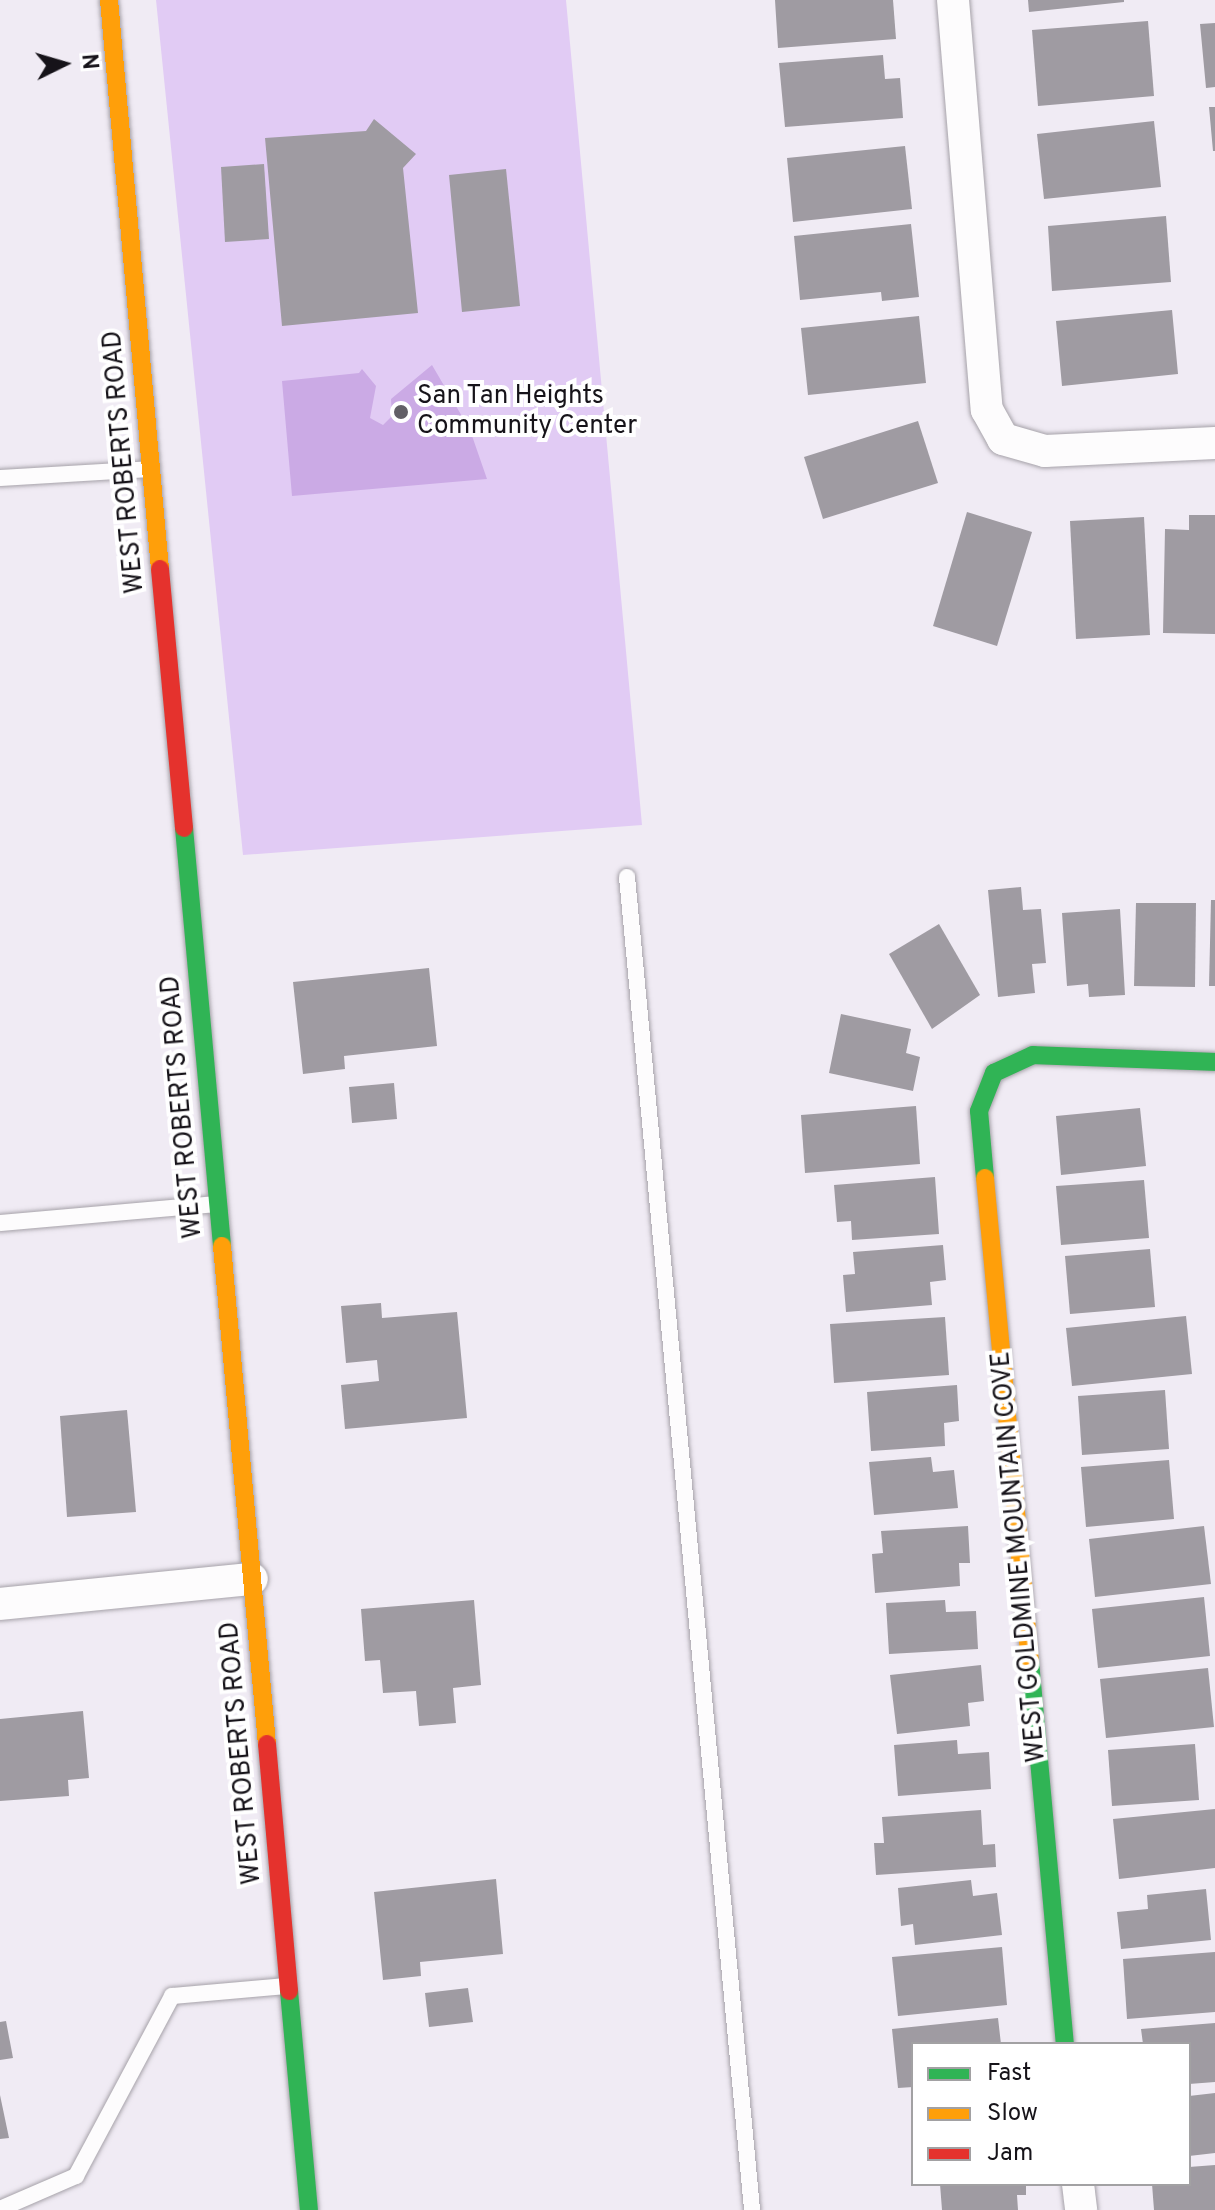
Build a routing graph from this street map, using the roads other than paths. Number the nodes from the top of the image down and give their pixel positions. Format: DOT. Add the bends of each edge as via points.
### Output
graph roads {
  1 [pos="109,0"];
  2 [pos="953,0"];
  3 [pos="1215,443"];
  4 [pos="152,469"];
  5 [pos="0,478"];
  6 [pos="627,877"];
  7 [pos="1215,1062"];
  8 [pos="218,1204"];
  9 [pos="0,1223"];
  10 [pos="252,1579"];
  11 [pos="0,1604"];
  12 [pos="289,1986"];
  13 [pos="1065,2042"];
  14 [pos="1078,2186"];
  15 [pos="0,2209"];
  16 [pos="309,2210"];
  17 [pos="752,2210"];
  18 [pos="1081,2210"];
  1 -- 4 [label="street, WEST ROBERTS ROAD"];
  2 -- 3 [label="street" via="987,410 1003,439 1045,451"];
  4 -- 5 [label="lane"];
  4 -- 8 [label="street, WEST ROBERTS ROAD"];
  6 -- 17 [label="lane"];
  7 -- 13 [label="street, WEST GOLDMINE MOUNTAIN COVE" via="1033,1055 994,1073 979,1111"];
  8 -- 9 [label="lane"];
  8 -- 10 [label="street, WEST ROBERTS ROAD"];
  10 -- 11 [label="street"];
  10 -- 12 [label="street, WEST ROBERTS ROAD"];
  12 -- 15 [label="lane" via="172,1996 76,2176"];
  12 -- 16 [label="street, WEST ROBERTS ROAD"];
  14 -- 18 [label="street"];
}
